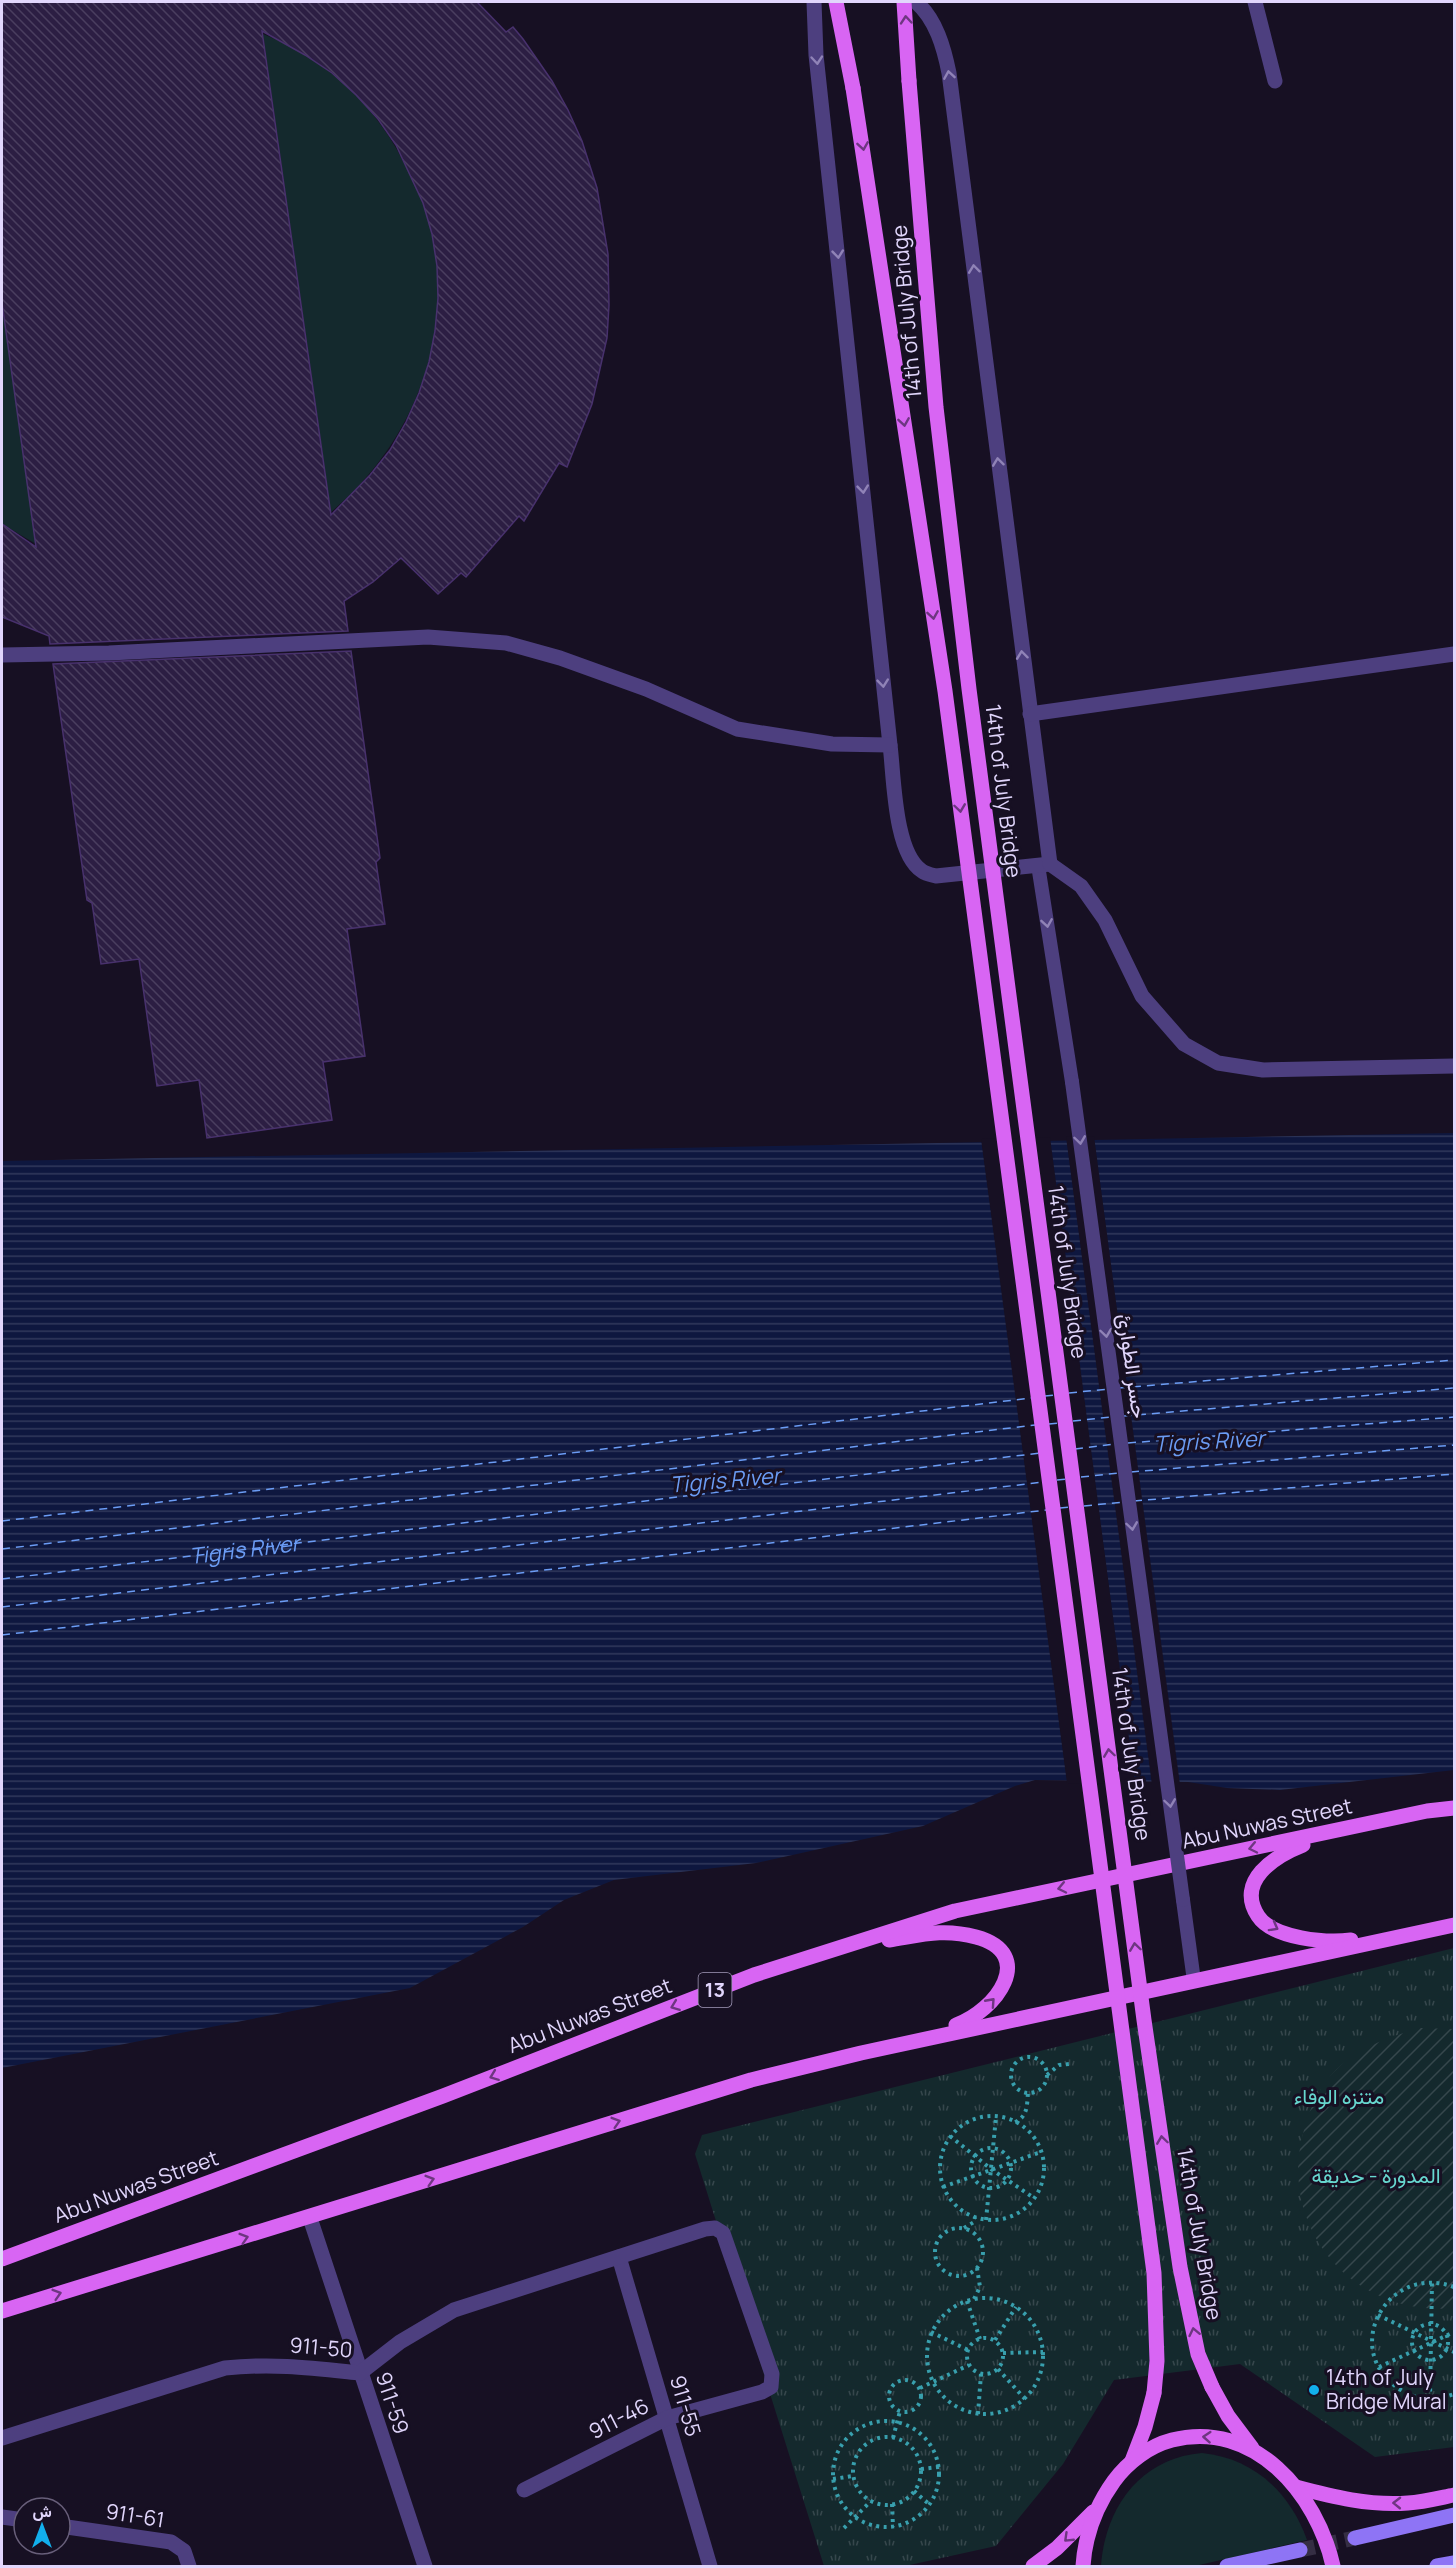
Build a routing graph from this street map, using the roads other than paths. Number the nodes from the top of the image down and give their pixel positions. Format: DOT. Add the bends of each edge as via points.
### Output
graph roads {
  1 [pos="814,2"];
  2 [pos="836,2"];
  3 [pos="904,2"];
  4 [pos="916,2"];
  5 [pos="1255,2"];
  6 [pos="1275,81"];
  7 [pos="1455,654"];
  8 [pos="2,655"];
  9 [pos="1030,714"];
  10 [pos="890,745"];
  11 [pos="1044,865"];
  12 [pos="1455,1066"];
  13 [pos="1455,1808"];
  14 [pos="1427,1811"];
  15 [pos="1455,1924"];
  16 [pos="754,1975"];
  17 [pos="1194,1981"];
  18 [pos="861,2053"];
  19 [pos="310,2218"];
  20 [pos="619,2257"];
  21 [pos="2,2259"];
  22 [pos="2,2311"];
  23 [pos="360,2373"];
  24 [pos="771,2386"];
  25 [pos="667,2418"];
  26 [pos="2,2438"];
  27 [pos="1254,2450"];
  28 [pos="1132,2461"];
  29 [pos="1296,2487"];
  30 [pos="524,2490"];
  31 [pos="1455,2495"];
  32 [pos="1099,2505"];
  33 [pos="1455,2515"];
  34 [pos="72,2528"];
  35 [pos="1355,2538"];
  36 [pos="1300,2550"];
  37 [pos="1455,2563"];
  38 [pos="189,2566"];
  39 [pos="425,2566"];
  40 [pos="710,2566"];
  41 [pos="1033,2566"];
  42 [pos="1083,2566"];
  43 [pos="1227,2566"];
  44 [pos="1333,2566"];
  45 [pos="1437,2566"];
  1 -- 10 [label="street, one-way"];
  2 -- 28 [label="main road, 14th of July Bridge, one-way, bridge" via="853,88 945,692 1154,2273 1154,2393"];
  27 -- 3 [label="main road, 14th of July Bridge, one-way, bridge" via="1228,2416 1198,2354 1176,2243 987,829 935,396"];
  9 -- 4 [label="street, one-way" via="949,73 939,37"];
  5 -- 6 [label="street"];
  7 -- 9 [label="street"];
  8 -- 10 [label="street" via="428,637 506,643 646,689 737,729 832,744"];
  9 -- 11 [label="street"];
  10 -- 11 [label="street" via="902,840 922,871 936,876"];
  11 -- 12 [label="street" via="1081,886 1105,920 1142,996 1184,1044 1218,1063 1263,1070"];
  11 -- 17 [label="lane, جسر الطوارئ, one-way, bridge"];
  13 -- 14 [label="main road, Abu Nuwas Street / 13"];
  14 -- 15 [label="main road, one-way" via="1309,1842 1280,1854 1258,1874 1252,1887 1253,1903 1258,1918 1276,1930 1306,1940 1347,1941"];
  14 -- 16 [label="main road, Abu Nuwas Street / 13, one-way" via="955,1911"];
  15 -- 17 [label="main road"];
  18 -- 16 [label="main road, one-way" via="972,2020 992,2003 1007,1982 1007,1963 998,1947 978,1937 944,1930 867,1944"];
  16 -- 21 [label="main road, Abu Nuwas Street / 13, one-way" via="443,2096"];
  17 -- 18 [label="main road"];
  19 -- 18 [label="main road, one-way" via="751,2080"];
  22 -- 19 [label="main road, one-way"];
  19 -- 23 [label="street, 911-59"];
  20 -- 23 [label="street, 911-50" via="454,2310 400,2342"];
  20 -- 24 [label="street, 911-50" via="705,2229 715,2228 723,2233 772,2374"];
  20 -- 25 [label="street, 911-55"];
  23 -- 26 [label="street, 911-50" via="299,2365 225,2368"];
  23 -- 39 [label="street, 911-59"];
  24 -- 25 [label="street, 911-46" via="762,2392"];
  25 -- 30 [label="street, 911-46"];
  25 -- 40 [label="street, 911-55"];
  27 -- 28 [label="main road, one-way" via="1220,2438 1182,2437"];
  27 -- 29 [label="main road"];
  28 -- 32 [label="main road"];
  31 -- 29 [label="main road, one-way" via="1408,2503 1368,2503"];
  29 -- 44 [label="main road" via="1317,2519"];
  32 -- 41 [label="main road, one-way" via="1057,2548"];
  32 -- 42 [label="main road"];
  33 -- 35 [label="main road"];
  34 -- 38 [label="street, 911-61" via="171,2542 184,2551"];
  36 -- 43 [label="main road"];
  37 -- 45 [label="main road"];
}
